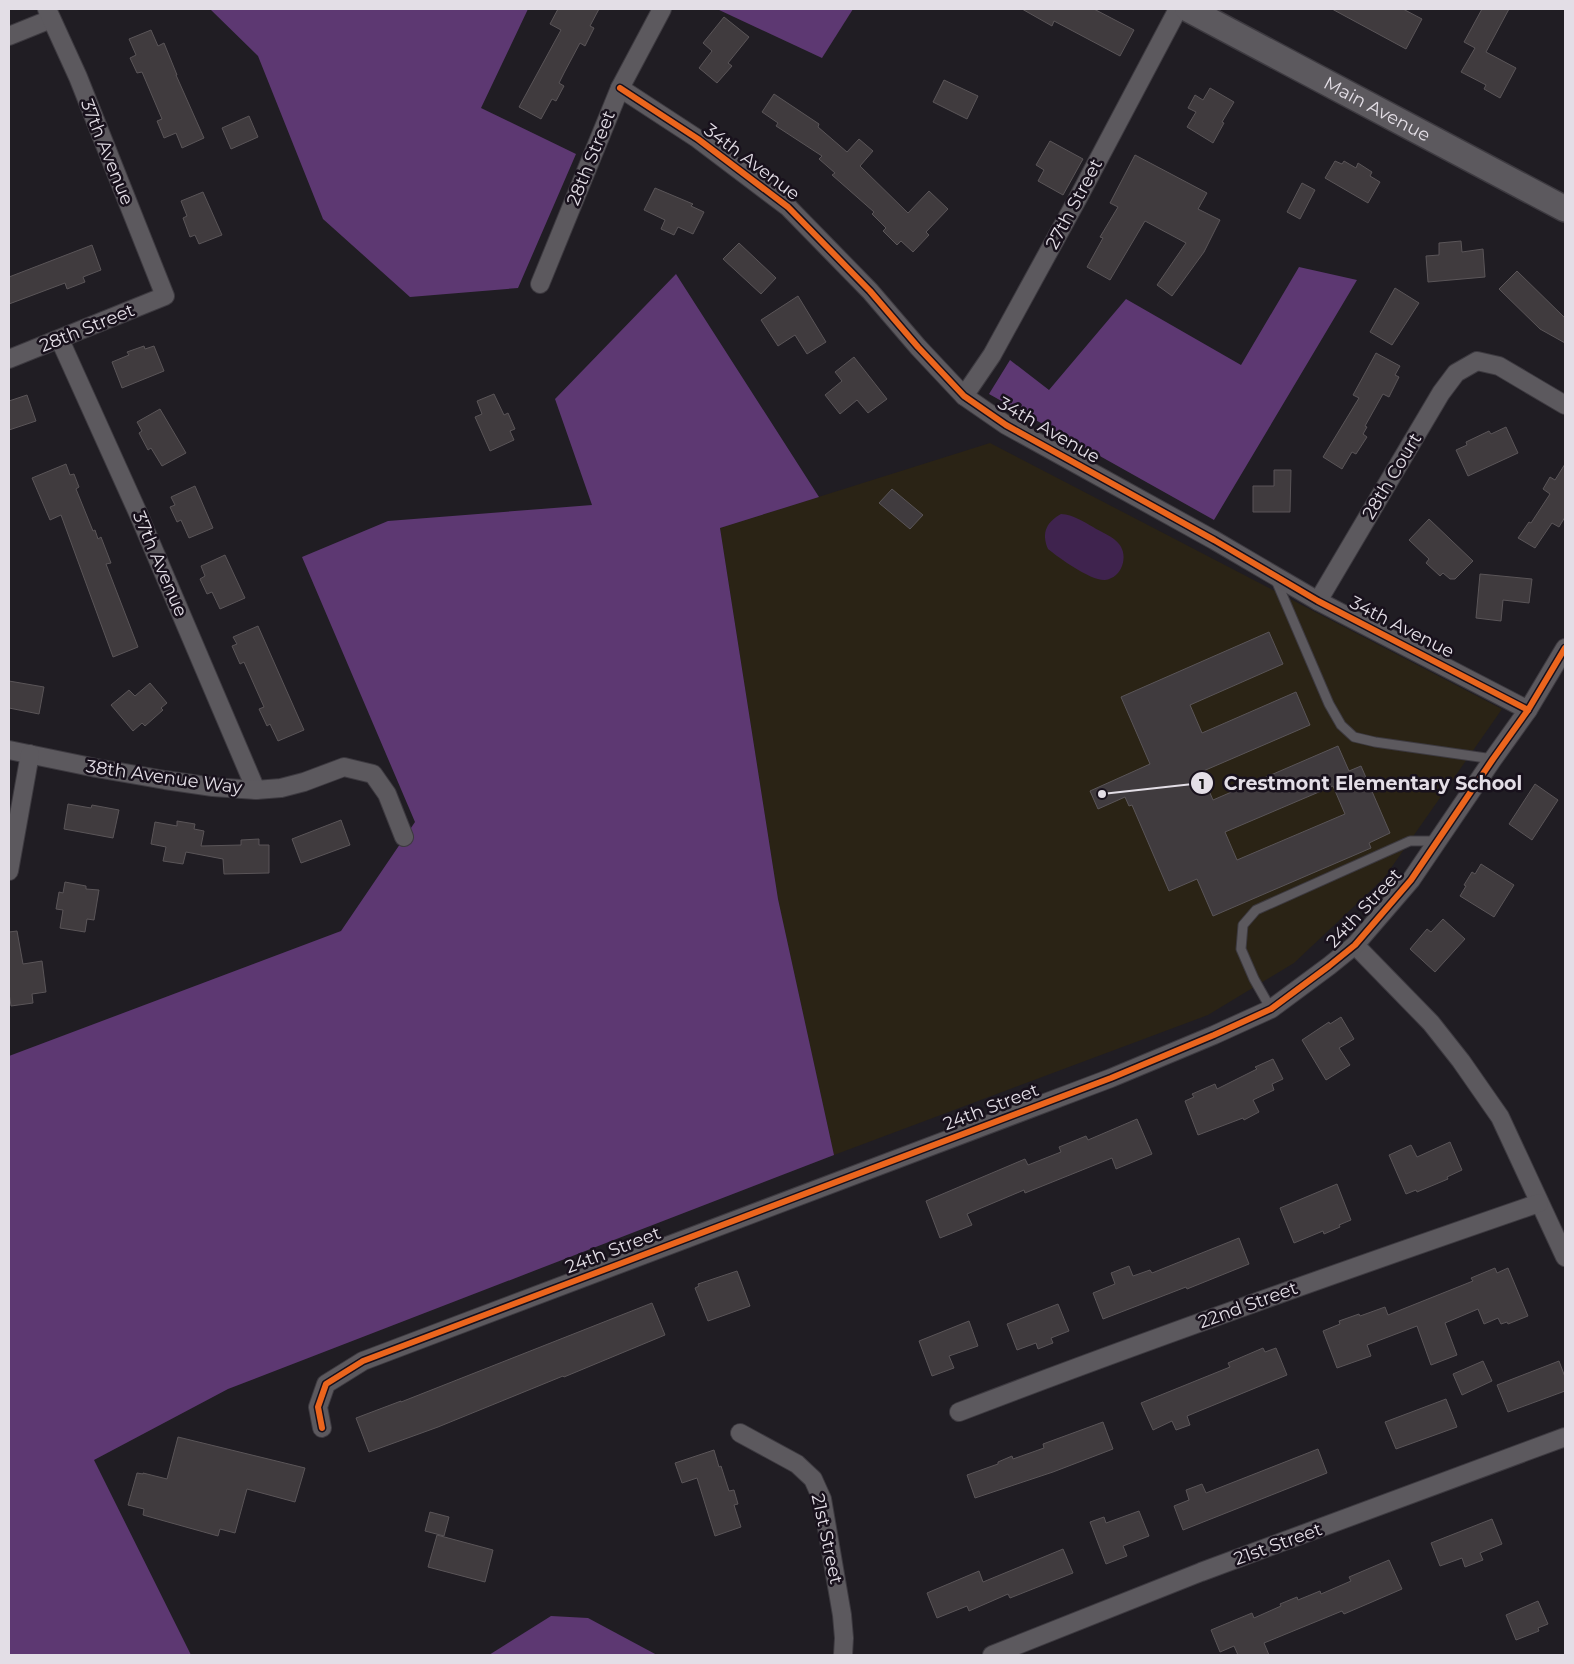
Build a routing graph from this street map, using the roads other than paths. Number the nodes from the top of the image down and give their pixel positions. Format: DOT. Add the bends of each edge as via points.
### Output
graph roads {
  1 [pos="662,9"];
  2 [pos="1178,9"];
  3 [pos="1188,9"];
  4 [pos="49,14"];
  5 [pos="9,36"];
  6 [pos="620,88"];
  7 [pos="1565,209"];
  8 [pos="540,284"];
  9 [pos="165,296"];
  10 [pos="60,340"];
  11 [pos="9,359"];
  12 [pos="964,396"];
  13 [pos="1565,405"];
  14 [pos="1274,575"];
  15 [pos="1318,601"];
  16 [pos="1565,648"];
  17 [pos="1528,710"];
  18 [pos="9,750"];
  19 [pos="30,754"];
  20 [pos="1493,759"];
  21 [pos="256,790"];
  22 [pos="404,837"];
  23 [pos="1438,841"];
  24 [pos="9,872"];
  25 [pos="1355,945"];
  26 [pos="1271,1009"];
  27 [pos="1539,1203"];
  28 [pos="1565,1257"];
  29 [pos="959,1412"];
  30 [pos="322,1428"];
  31 [pos="740,1433"];
  32 [pos="1565,1437"];
  33 [pos="843,1655"];
  34 [pos="992,1655"];
  1 -- 6 [label="street, 28th Street"];
  2 -- 12 [label="street, 27th Street" via="992,354"];
  3 -- 7 [label="main road, Main Avenue"];
  4 -- 5 [label="street"];
  4 -- 9 [label="street, 37th Avenue" via="78,77"];
  6 -- 8 [label="street, 28th Street"];
  6 -- 12 [label="street, 34th Avenue" via="698,139 788,207 870,291"];
  9 -- 10 [label="street, 28th Street"];
  10 -- 11 [label="street, 28th Street"];
  10 -- 21 [label="street, 37th Avenue" via="146,531"];
  12 -- 14 [label="street, 34th Avenue" via="1006,425"];
  13 -- 15 [label="street, 28th Court" via="1500,366 1477,361 1456,373"];
  14 -- 15 [label="street, 34th Avenue"];
  14 -- 20 [label="lane" via="1329,704 1341,725 1354,736"];
  15 -- 17 [label="street, 34th Avenue"];
  16 -- 17 [label="street, 24th Street"];
  17 -- 20 [label="street, 24th Street"];
  18 -- 19 [label="street, 38th Avenue Way"];
  19 -- 21 [label="street, 38th Avenue Way" via="165,780"];
  19 -- 24 [label="street"];
  20 -- 23 [label="street, 24th Street"];
  21 -- 22 [label="street, 38th Avenue Way" via="304,782 344,766 373,774 387,794"];
  23 -- 25 [label="street, 24th Street" via="1412,880"];
  23 -- 26 [label="lane" via="1410,841 1256,910 1243,925 1241,949"];
  25 -- 26 [label="street, 24th Street"];
  25 -- 27 [label="street" via="1431,1023 1461,1061 1500,1118"];
  26 -- 30 [label="street, 24th Street" via="1111,1078 362,1361 326,1384 318,1407"];
  27 -- 28 [label="street"];
  27 -- 29 [label="street, 22nd Street"];
  31 -- 33 [label="street, 21st Street" via="797,1464 813,1479 822,1499 842,1615"];
  32 -- 34 [label="street, 21st Street" via="1201,1572"];
}
